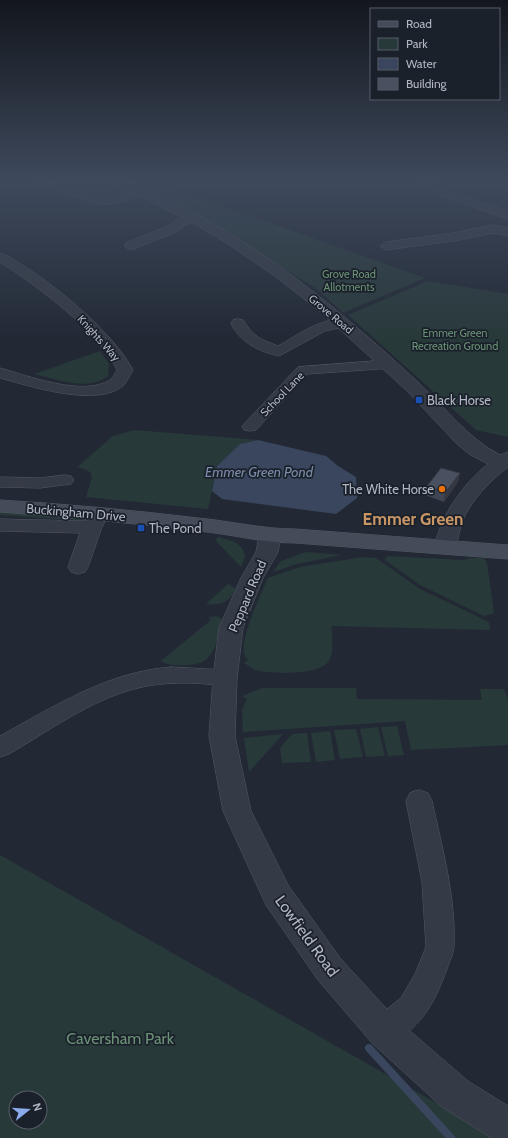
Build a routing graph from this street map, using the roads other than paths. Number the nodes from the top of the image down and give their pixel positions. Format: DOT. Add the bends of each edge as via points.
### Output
graph roads {
  1 [pos="157,235"];
  2 [pos="223,235"];
  3 [pos="463,235"];
  4 [pos="130,246"];
  5 [pos="386,246"];
  6 [pos="0,257"];
  7 [pos="238,323"];
  8 [pos="342,323"];
  9 [pos="388,365"];
  10 [pos="0,374"];
  11 [pos="250,426"];
  12 [pos="504,460"];
  13 [pos="65,480"];
  14 [pos="0,482"];
  15 [pos="0,506"];
  16 [pos="96,520"];
  17 [pos="0,525"];
  18 [pos="270,536"];
  19 [pos="445,547"];
  20 [pos="508,552"];
  21 [pos="78,567"];
  22 [pos="225,678"];
  23 [pos="0,747"];
  24 [pos="419,801"];
  25 [pos="384,1030"];
  26 [pos="508,1127"];
  1 -- 4 [label="street"];
  2 -- 8 [label="street, Grove Road" via="281,274"];
  3 -- 5 [label="street"];
  6 -- 10 [label="street, Knights Way" via="29,274 67,304 109,346 124,370 122,377 115,383 91,391 66,390"];
  7 -- 8 [label="street" via="240,330 248,337 279,352 320,328"];
  8 -- 9 [label="street, Grove Road"];
  9 -- 11 [label="street, School Lane" via="303,370"];
  9 -- 12 [label="street, Grove Road" via="476,450"];
  12 -- 19 [label="street" via="488,474 460,508"];
  13 -- 14 [label="street, Buckingham Drive" via="40,483"];
  15 -- 16 [label="main road, Buckingham Drive"];
  16 -- 17 [label="street"];
  16 -- 18 [label="main road, Buckingham Drive" via="232,528"];
  16 -- 21 [label="street"];
  18 -- 19 [label="main road"];
  18 -- 22 [label="street, Peppard Road" via="267,552 252,578 231,628"];
  19 -- 20 [label="main road"];
  22 -- 23 [label="street" via="209,675 153,676 119,685"];
  22 -- 25 [label="street, Lowfield Road" via="222,736 237,812 277,895 329,969"];
  24 -- 25 [label="street" via="436,882 440,947 430,976 412,1009"];
  25 -- 26 [label="street, Lowfield Road" via="455,1094"];
}
